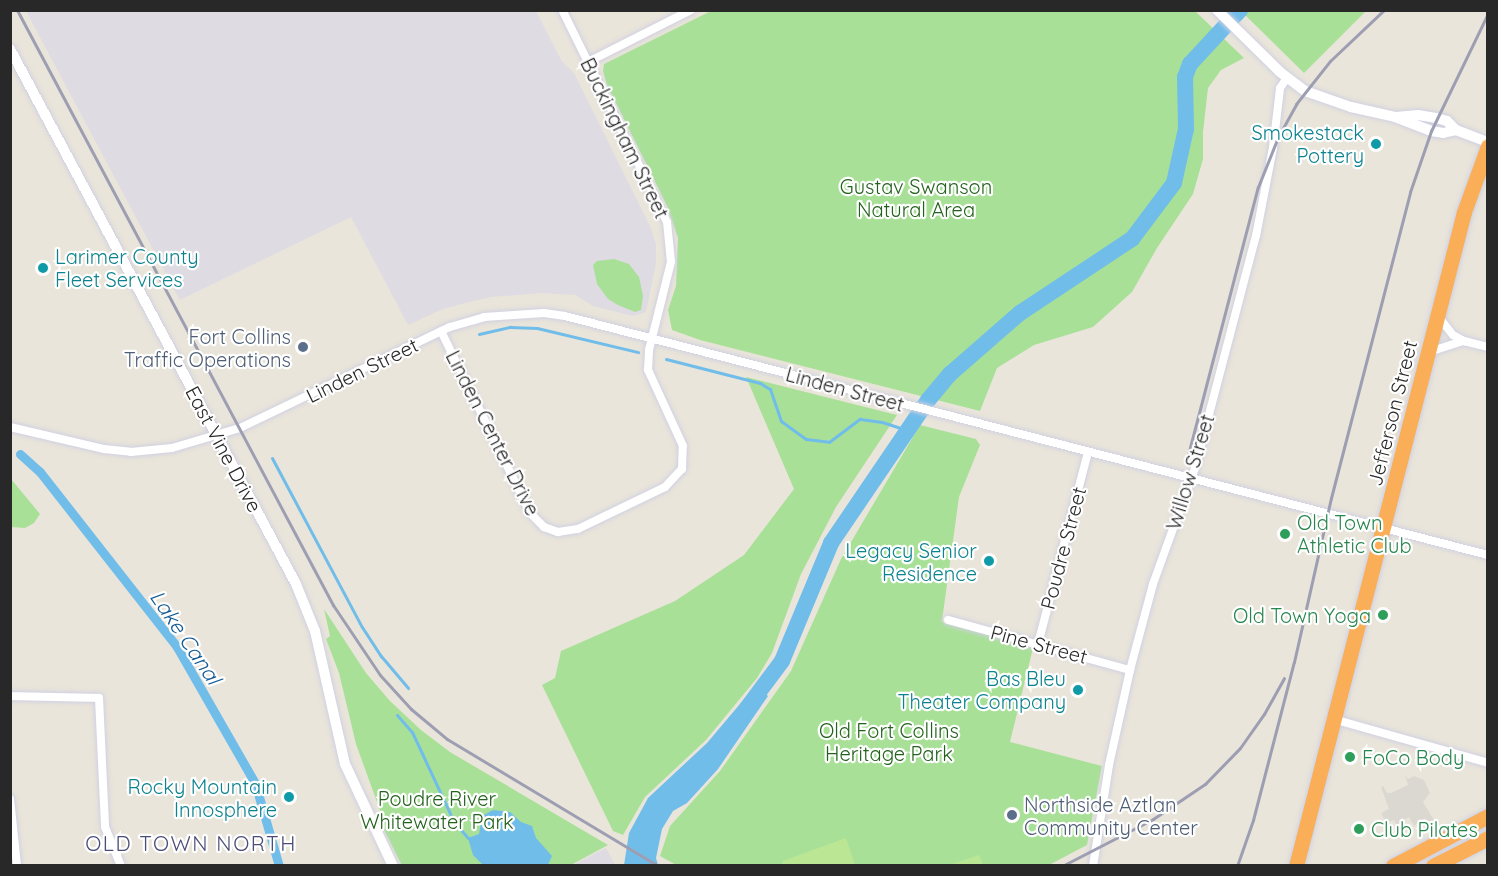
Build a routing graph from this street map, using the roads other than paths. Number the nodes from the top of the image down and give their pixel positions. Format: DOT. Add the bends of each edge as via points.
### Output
graph roads {
  1 [pos="562,10"];
  2 [pos="691,10"];
  3 [pos="1217,10"];
  4 [pos="10,49"];
  5 [pos="588,62"];
  6 [pos="1287,78"];
  7 [pos="1488,144"];
  8 [pos="1438,316"];
  9 [pos="441,331"];
  10 [pos="653,339"];
  11 [pos="1464,341"];
  12 [pos="1488,347"];
  13 [pos="1429,352"];
  14 [pos="10,427"];
  15 [pos="216,436"];
  16 [pos="1088,452"];
  17 [pos="1191,479"];
  18 [pos="1383,530"];
  19 [pos="1488,555"];
  20 [pos="948,620"];
  21 [pos="1038,644"];
  22 [pos="1130,670"];
  23 [pos="10,696"];
  24 [pos="1333,719"];
  25 [pos="1486,764"];
  26 [pos="10,799"];
  27 [pos="1488,816"];
  28 [pos="1488,838"];
  29 [pos="1299,846"];
  30 [pos="17,866"];
  31 [pos="122,866"];
  32 [pos="393,866"];
  33 [pos="1093,866"];
  34 [pos="1286,866"];
  35 [pos="1296,866"];
  36 [pos="1392,866"];
  37 [pos="1433,866"];
  1 -- 5 [label="street, Buckingham Street"];
  2 -- 5 [label="street"];
  3 -- 6 [label="main road"];
  4 -- 15 [label="main road, East Vine Drive"];
  5 -- 10 [label="street, Buckingham Street" via="661,209 670,235 671,262"];
  6 -- 7 [label="main road" via="1316,96 1395,117 1418,115 1446,121 1456,130"];
  6 -- 17 [label="street, Willow Street" via="1280,87 1256,236"];
  7 -- 8 [label="highway, Jefferson Street" via="1464,212"];
  8 -- 11 [label="street" via="1448,331"];
  8 -- 13 [label="highway, Jefferson Street"];
  9 -- 10 [label="street, Linden Street" via="484,316 529,312 565,316"];
  9 -- 10 [label="street, Linden Center Drive" via="530,513 544,527 558,532 578,529 666,487 682,469 683,446 648,370"];
  9 -- 15 [label="street, Linden Street"];
  10 -- 16 [label="street, Linden Street"];
  11 -- 12 [label="street"];
  11 -- 13 [label="street"];
  13 -- 18 [label="highway, Jefferson Street"];
  14 -- 15 [label="street, Linden Street" via="131,452 172,448"];
  15 -- 32 [label="main road, East Vine Drive" via="309,611 345,764"];
  16 -- 17 [label="street, Linden Street"];
  16 -- 21 [label="street, Poudre Street"];
  17 -- 18 [label="street, Linden Street"];
  17 -- 22 [label="street, Willow Street" via="1153,584"];
  18 -- 19 [label="street, Linden Street"];
  18 -- 24 [label="highway, Jefferson Street"];
  20 -- 21 [label="street, Pine Street"];
  21 -- 22 [label="street, Pine Street"];
  22 -- 33 [label="street, Willow Street" via="1109,765"];
  23 -- 31 [label="street" via="99,698 105,827"];
  24 -- 25 [label="street"];
  24 -- 29 [label="highway, Jefferson Street"];
  26 -- 30 [label="street"];
  27 -- 36 [label="highway"];
  28 -- 37 [label="highway"];
  29 -- 34 [label="highway"];
  29 -- 35 [label="highway, Jefferson Street"];
}
